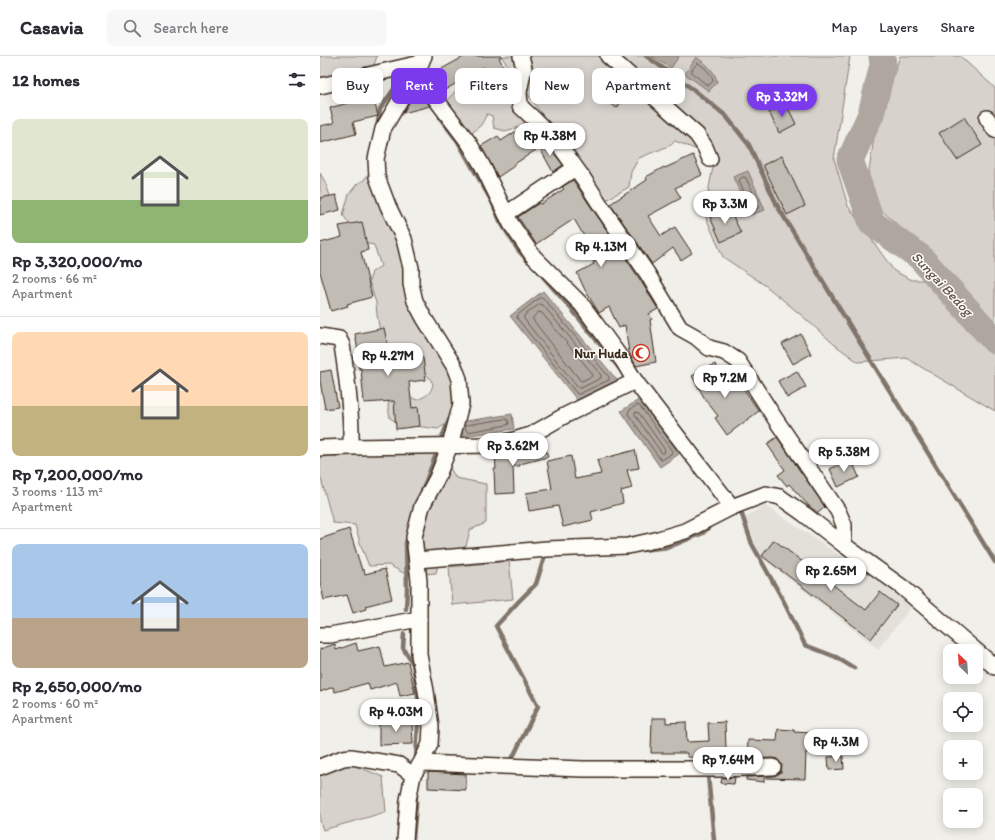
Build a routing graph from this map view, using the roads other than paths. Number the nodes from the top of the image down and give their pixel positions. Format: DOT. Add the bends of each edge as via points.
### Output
graph roads {
  1 [pos="521,56"];
  2 [pos="608,56"];
  3 [pos="420,64"];
  4 [pos="320,86"];
  5 [pos="710,159"];
  6 [pos="575,168"];
  7 [pos="506,214"];
  8 [pos="320,336"];
  9 [pos="635,381"];
  10 [pos="450,445"];
  11 [pos="351,447"];
  12 [pos="320,448"];
  13 [pos="732,507"];
  14 [pos="844,545"];
  15 [pos="417,560"];
  16 [pos="419,619"];
  17 [pos="320,635"];
  18 [pos="995,667"];
  19 [pos="320,766"];
  20 [pos="773,767"];
  21 [pos="417,769"];
  22 [pos="405,840"];
  1 -- 6 [label="street" via="524,68 519,92 520,106 557,142"];
  2 -- 5 [label="street" via="697,135"];
  3 -- 4 [label="street"];
  3 -- 7 [label="street" via="482,165"];
  3 -- 10 [label="street" via="383,129 376,159 377,177 404,240 415,301 454,366 459,379 460,404"];
  6 -- 7 [label="street"];
  6 -- 14 [label="street" via="647,273 680,328 709,348 724,352 738,361 838,511 844,525"];
  7 -- 9 [label="street" via="533,256 582,306"];
  8 -- 11 [label="street" via="338,339 342,345 351,419"];
  9 -- 10 [label="street" via="531,435 491,444"];
  9 -- 13 [label="street"];
  10 -- 11 [label="street"];
  10 -- 15 [label="street" via="422,506 414,537"];
  11 -- 12 [label="street"];
  13 -- 14 [label="street" via="766,494 780,497"];
  13 -- 15 [label="street" via="685,531 628,546 547,549"];
  14 -- 18 [label="street" via="902,587"];
  15 -- 16 [label="street"];
  16 -- 17 [label="street"];
  16 -- 21 [label="street" via="419,655 431,727 430,744"];
  19 -- 21 [label="street" via="351,757"];
  20 -- 21 [label="street"];
  21 -- 22 [label="street" via="408,800"];
}
